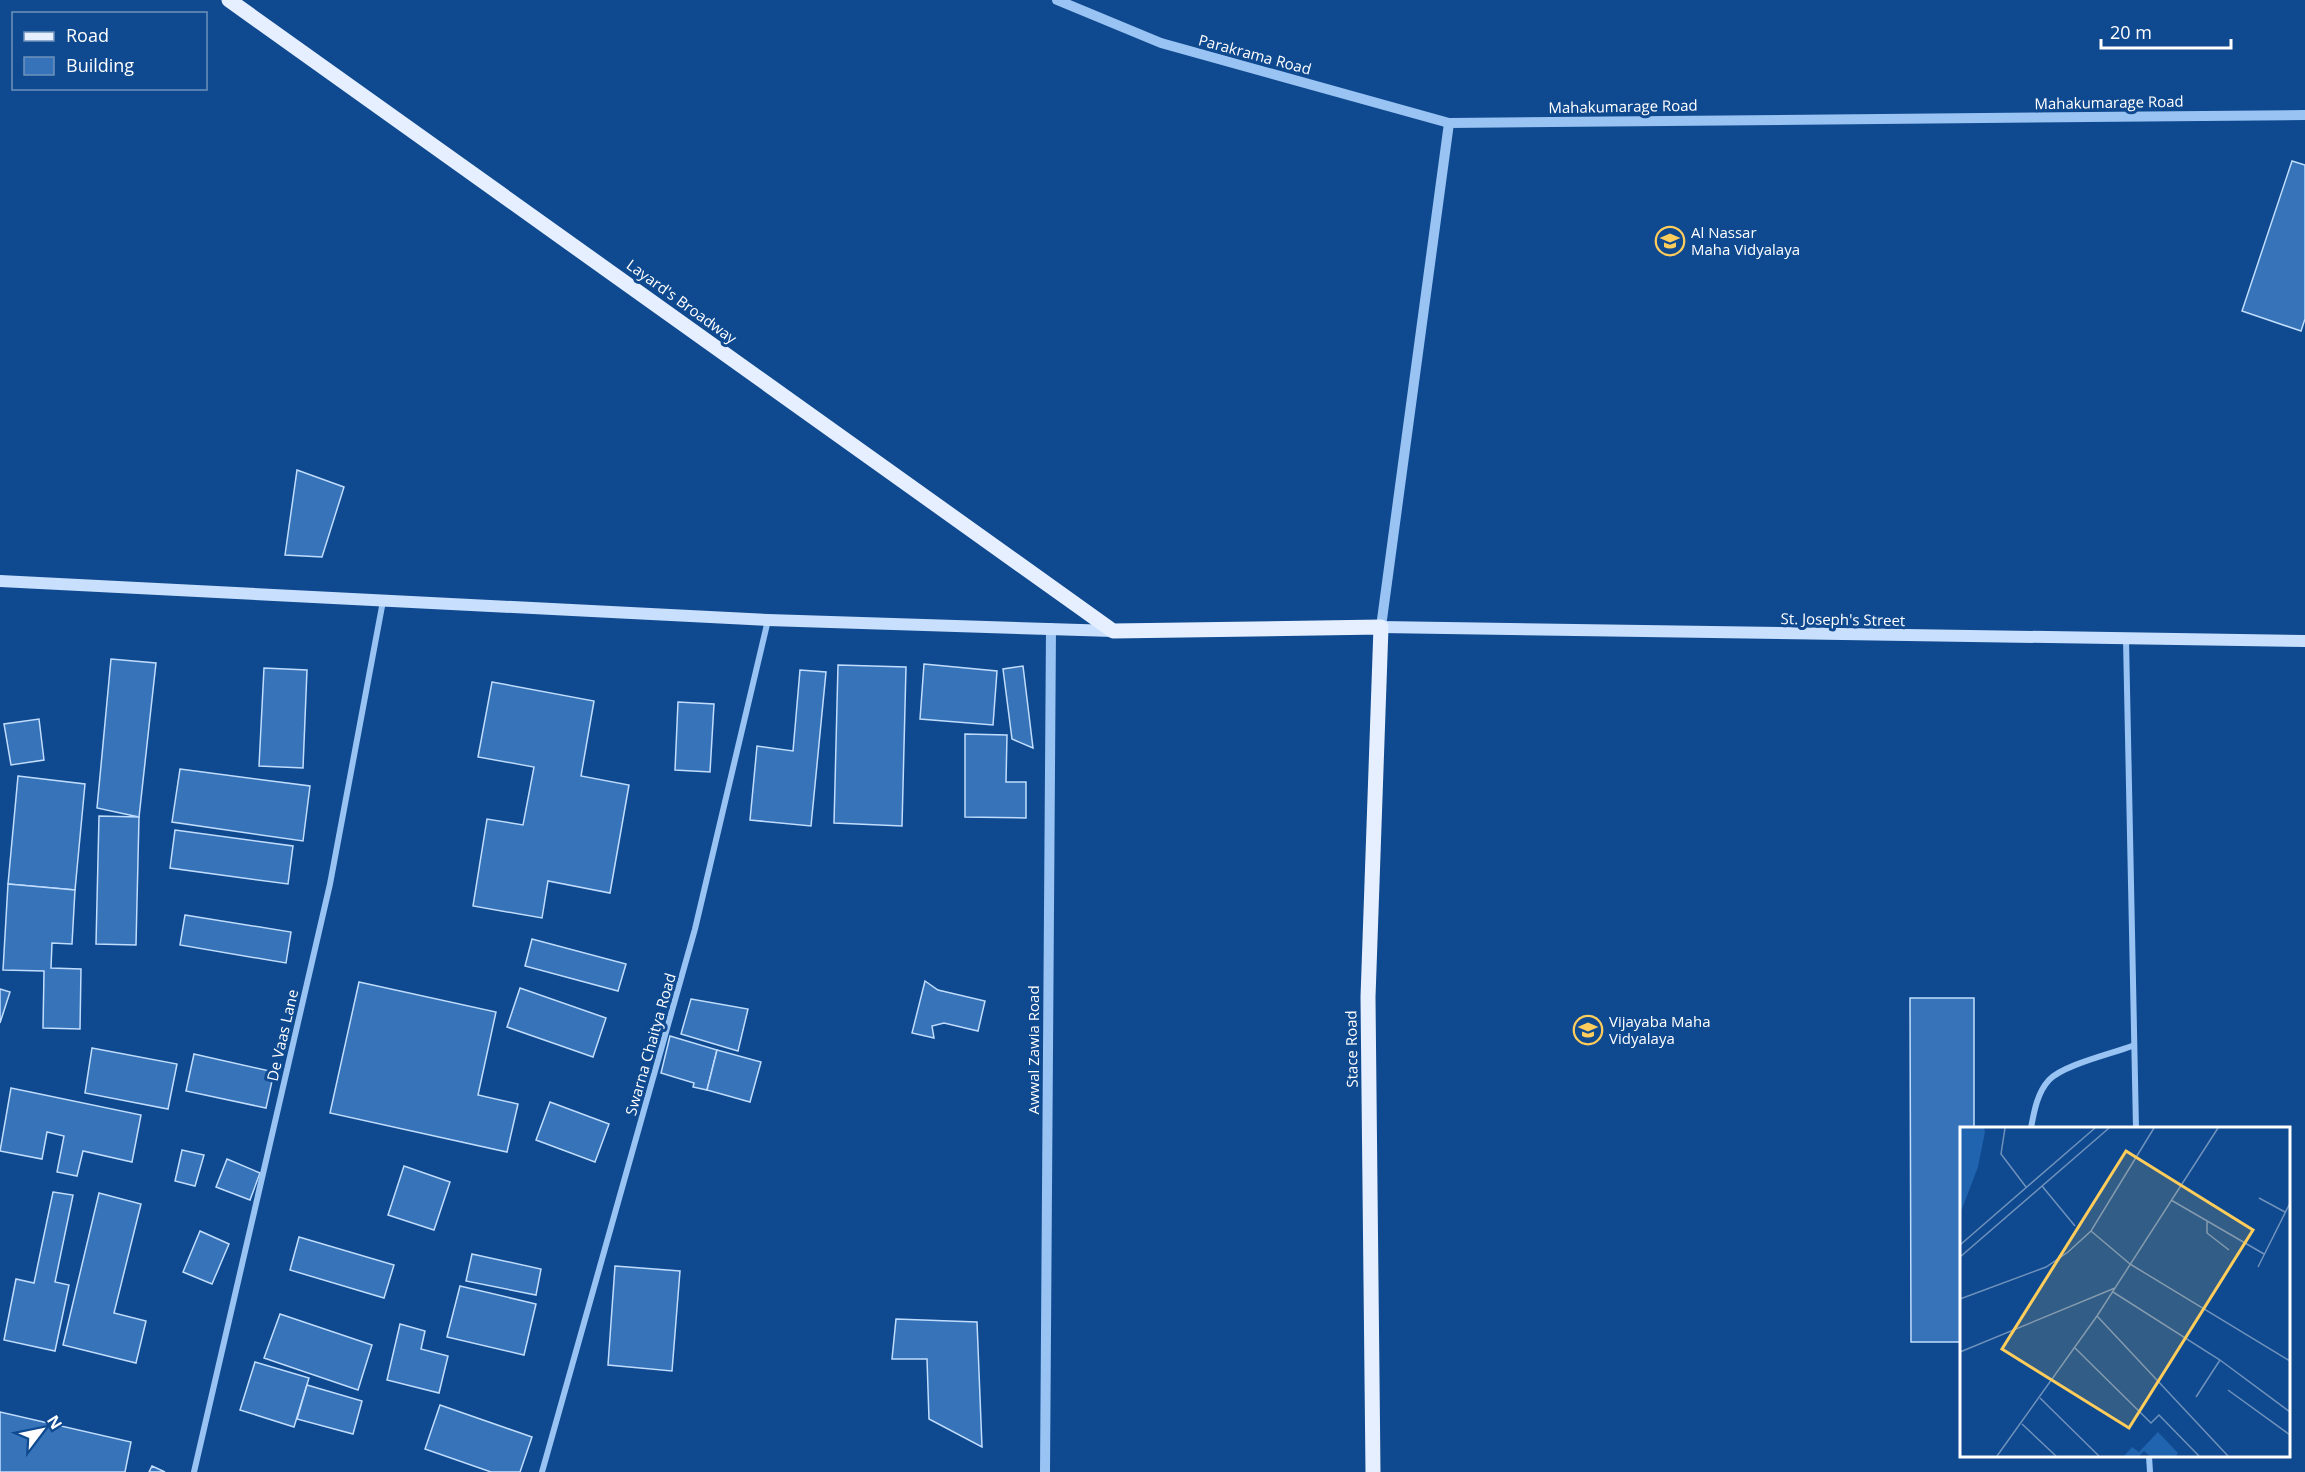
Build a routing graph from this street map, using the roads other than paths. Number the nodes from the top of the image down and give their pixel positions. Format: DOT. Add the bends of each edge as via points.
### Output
graph roads {
  1 [pos="229,0"];
  2 [pos="1058,0"];
  3 [pos="2305,115"];
  4 [pos="1449,123"];
  5 [pos="0,581"];
  6 [pos="383,601"];
  7 [pos="768,620"];
  8 [pos="1381,627"];
  9 [pos="1051,628"];
  10 [pos="1113,631"];
  11 [pos="2126,638"];
  12 [pos="2305,641"];
  13 [pos="2132,1046"];
  14 [pos="2031,1127"];
  15 [pos="2136,1127"];
  16 [pos="2149,1457"];
  17 [pos="194,1472"];
  18 [pos="542,1472"];
  19 [pos="1045,1472"];
  20 [pos="1373,1472"];
  21 [pos="2150,1472"];
  1 -- 10 [label="main road, Layard's Broadway"];
  2 -- 4 [label="street, Parakrama Road" via="1161,43"];
  3 -- 4 [label="street, Mahakumarage Road"];
  4 -- 8 [label="street"];
  5 -- 6 [label="main road"];
  6 -- 7 [label="main road"];
  6 -- 17 [label="street, De Vaas Lane" via="330,884"];
  7 -- 9 [label="main road"];
  7 -- 18 [label="street, Swarna Chaitya Road" via="695,929"];
  8 -- 10 [label="main road"];
  8 -- 11 [label="main road, St. Joseph's Street"];
  8 -- 20 [label="main road, Stace Road" via="1368,996"];
  9 -- 10 [label="main road"];
  9 -- 19 [label="street, Awwal Zawia Road"];
  11 -- 12 [label="main road, St. Joseph's Street"];
  11 -- 13 [label="street"];
  13 -- 14 [label="street" via="2049,1079 2035,1106"];
  13 -- 15 [label="street"];
  16 -- 21 [label="street"];
}
